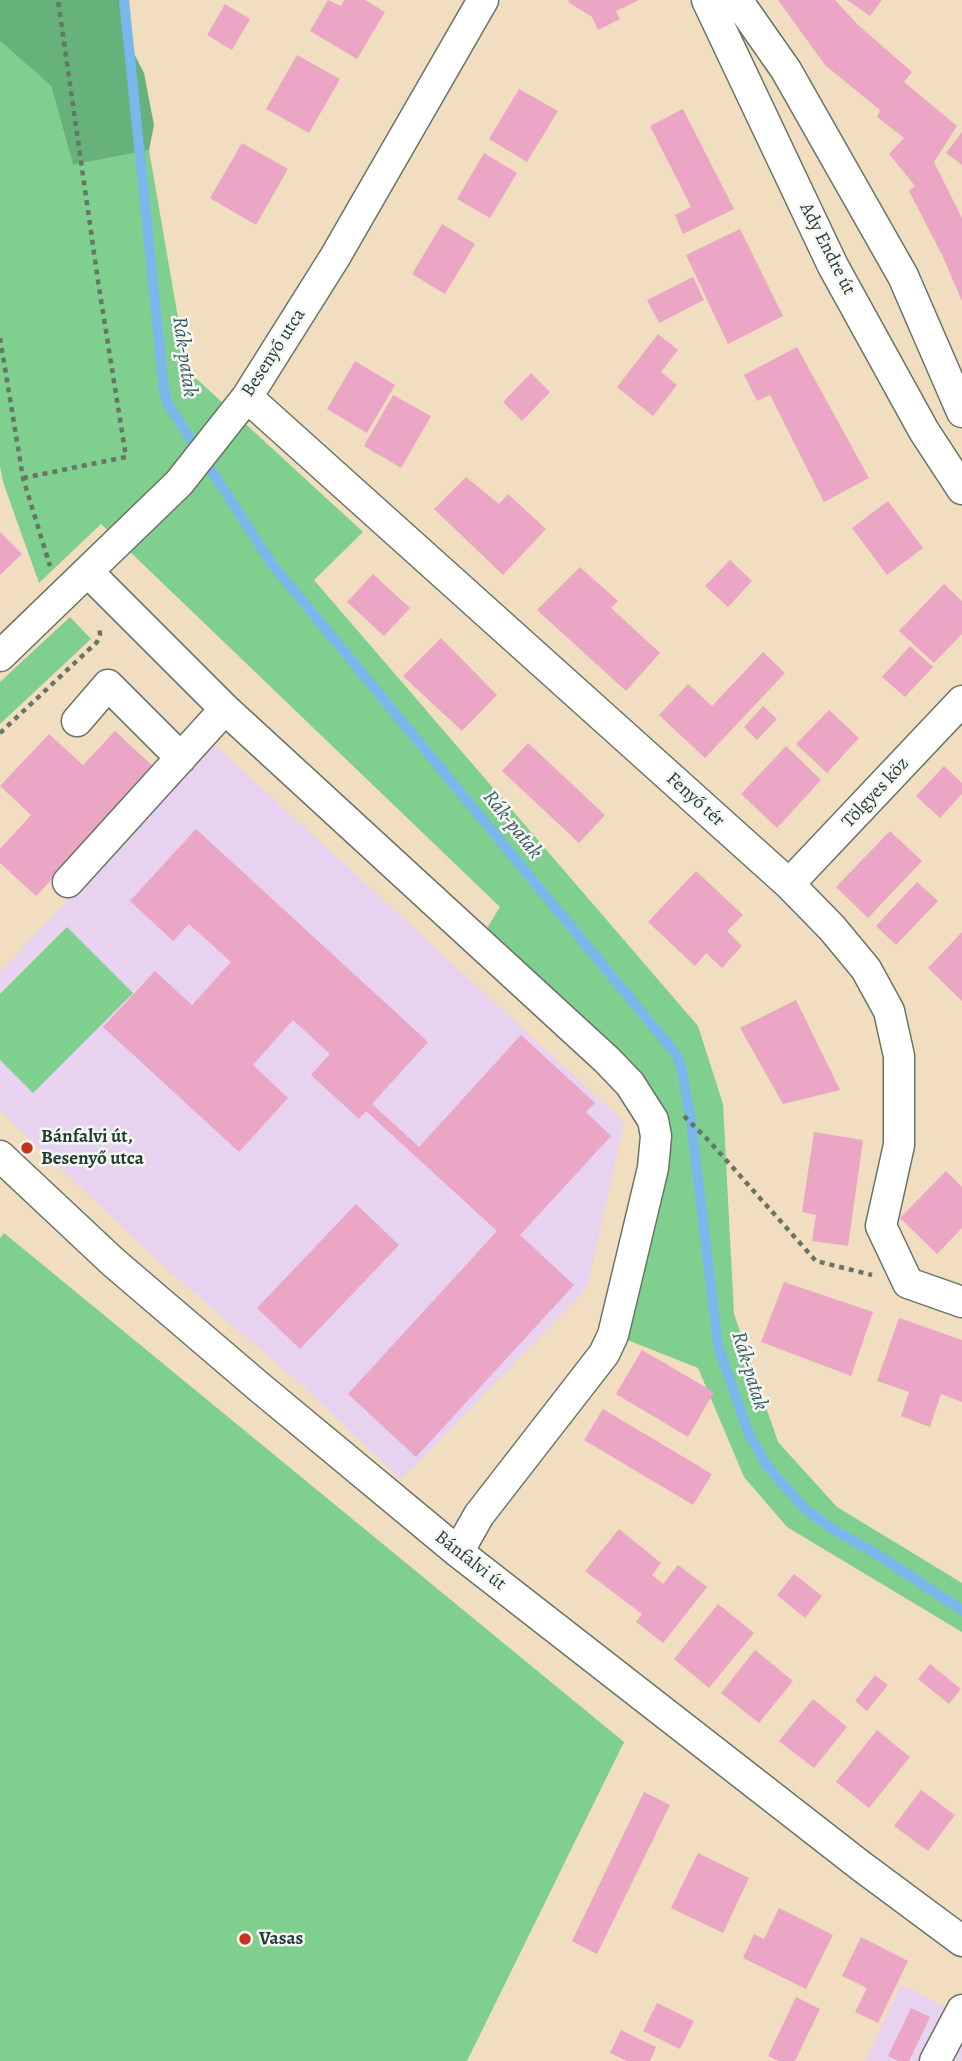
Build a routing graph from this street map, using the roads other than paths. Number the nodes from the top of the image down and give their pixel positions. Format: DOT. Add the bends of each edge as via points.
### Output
graph roads {
  1 [pos="483,0"];
  2 [pos="707,0"];
  3 [pos="733,0"];
  4 [pos="247,397"];
  5 [pos="962,412"];
  6 [pos="962,489"];
  7 [pos="79,581"];
  8 [pos="0,656"];
  9 [pos="962,701"];
  10 [pos="225,709"];
  11 [pos="77,721"];
  12 [pos="181,758"];
  13 [pos="68,882"];
  14 [pos="789,884"];
  15 [pos="0,1156"];
  16 [pos="950,1298"];
  17 [pos="457,1552"];
  18 [pos="962,1941"];
  19 [pos="962,2010"];
  20 [pos="935,2061"];
  1 -- 4 [label="street, Besenyő utca" via="335,257"];
  2 -- 6 [label="street, Ady Endre út" via="833,266 924,431"];
  3 -- 5 [label="street" via="786,69 903,276"];
  4 -- 7 [label="street, Besenyő utca" via="179,483"];
  4 -- 14 [label="street, Fenyő tér"];
  7 -- 8 [label="street, Besenyő utca"];
  7 -- 10 [label="street"];
  9 -- 14 [label="street, Tölgyes köz"];
  10 -- 12 [label="street"];
  10 -- 17 [label="street" via="607,1060 630,1084 653,1120 653,1168 613,1335 604,1354 479,1515"];
  11 -- 12 [label="street" via="108,685"];
  12 -- 13 [label="street"];
  14 -- 16 [label="street, Fenyő tér" via="866,969 890,1011 899,1056 899,1145 881,1226 908,1283"];
  15 -- 17 [label="street, Bánfalvi út" via="113,1262"];
  17 -- 18 [label="street, Bánfalvi út"];
  19 -- 20 [label="street"];
}
